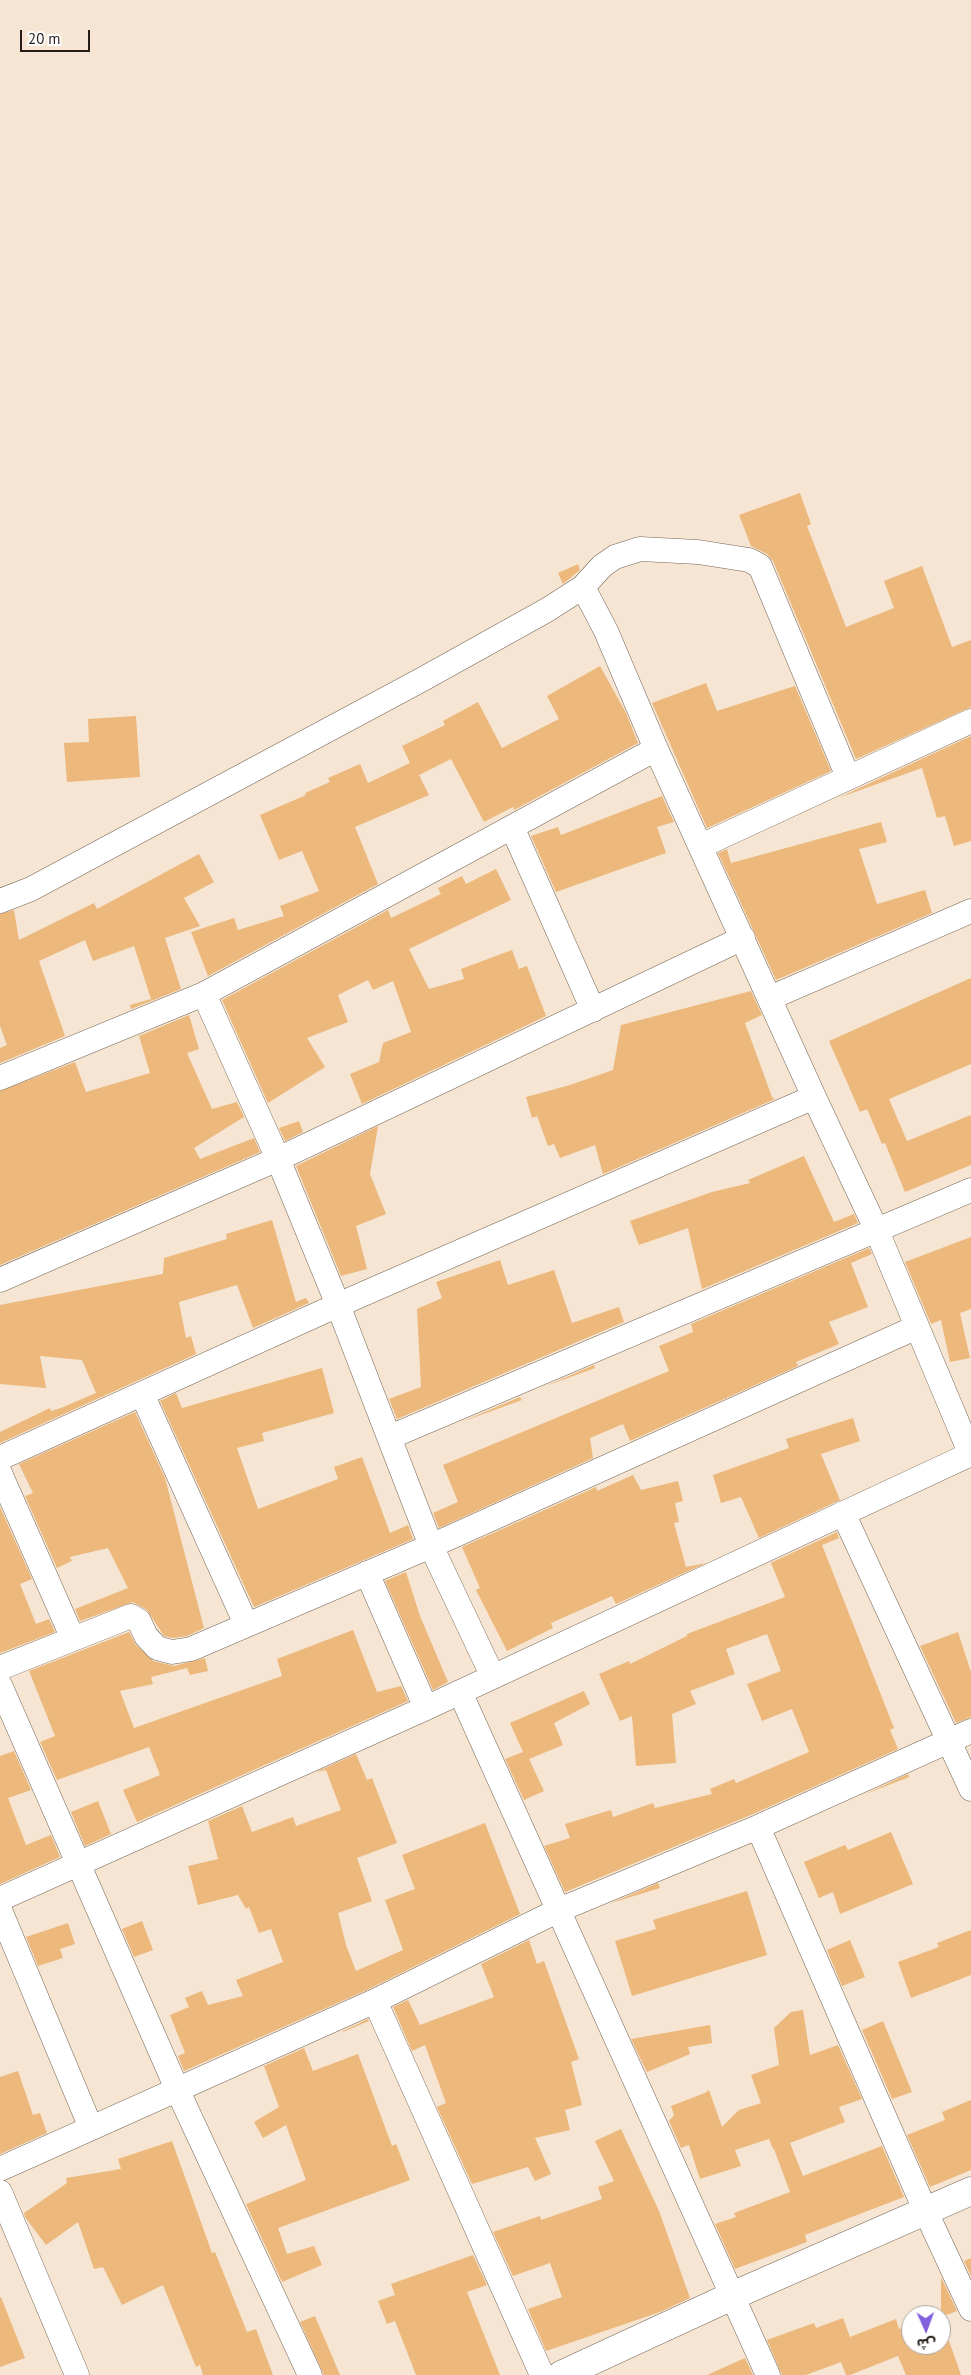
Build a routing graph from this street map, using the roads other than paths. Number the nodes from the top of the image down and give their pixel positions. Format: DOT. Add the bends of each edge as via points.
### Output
graph roads {
  1 [pos="583,587"];
  2 [pos="971,722"];
  3 [pos="656,749"];
  4 [pos="848,777"];
  5 [pos="512,827"];
  6 [pos="701,846"];
  7 [pos="0,901"];
  8 [pos="971,911"];
  9 [pos="743,938"];
  10 [pos="204,994"];
  11 [pos="770,998"];
  12 [pos="593,1010"];
  13 [pos="0,1078"];
  14 [pos="814,1097"];
  15 [pos="278,1159"];
  16 [pos="971,1190"];
  17 [pos="877,1231"];
  18 [pos="0,1280"];
  19 [pos="338,1306"];
  20 [pos="917,1327"];
  21 [pos="142,1394"];
  22 [pos="390,1437"];
  23 [pos="971,1454"];
  24 [pos="0,1458"];
  25 [pos="0,1474"];
  26 [pos="843,1513"];
  27 [pos="431,1546"];
  28 [pos="367,1573"];
  29 [pos="246,1624"];
  30 [pos="73,1639"];
  31 [pos="0,1668"];
  32 [pos="493,1677"];
  33 [pos="0,1685"];
  34 [pos="460,1692"];
  35 [pos="426,1708"];
  36 [pos="971,1731"];
  37 [pos="949,1741"];
  38 [pos="971,1789"];
  39 [pos="758,1827"];
  40 [pos="79,1863"];
  41 [pos="0,1899"];
  42 [pos="0,1910"];
  43 [pos="559,1910"];
  44 [pos="375,2001"];
  45 [pos="177,2089"];
  46 [pos="91,2128"];
  47 [pos="0,2169"];
  48 [pos="971,2191"];
  49 [pos="0,2192"];
  50 [pos="925,2210"];
  51 [pos="732,2296"];
  52 [pos="971,2309"];
  53 [pos="77,2375"];
  54 [pos="310,2375"];
  55 [pos="542,2375"];
  56 [pos="561,2375"];
  57 [pos="768,2375"];
  1 -- 3 [label="street" via="606,631"];
  1 -- 4 [label="street" via="615,557 640,549 698,552 749,560 760,566"];
  1 -- 7 [label="street" via="423,679 31,889"];
  2 -- 4 [label="street"];
  3 -- 5 [label="street"];
  3 -- 6 [label="street"];
  4 -- 6 [label="street"];
  5 -- 10 [label="street"];
  5 -- 12 [label="street"];
  6 -- 9 [label="street"];
  8 -- 11 [label="street"];
  9 -- 11 [label="street"];
  9 -- 12 [label="street"];
  10 -- 13 [label="street"];
  10 -- 15 [label="street"];
  11 -- 14 [label="street"];
  12 -- 15 [label="street"];
  14 -- 17 [label="street"];
  14 -- 19 [label="street"];
  15 -- 18 [label="street"];
  15 -- 19 [label="street"];
  16 -- 17 [label="street"];
  17 -- 20 [label="street"];
  17 -- 22 [label="street"];
  19 -- 21 [label="street"];
  19 -- 22 [label="street"];
  20 -- 23 [label="street"];
  20 -- 27 [label="street"];
  21 -- 24 [label="street"];
  21 -- 29 [label="street"];
  22 -- 27 [label="street"];
  23 -- 26 [label="street"];
  25 -- 30 [label="street"];
  26 -- 32 [label="street"];
  26 -- 37 [label="street"];
  27 -- 28 [label="street"];
  27 -- 32 [label="street"];
  28 -- 29 [label="street"];
  28 -- 35 [label="street"];
  29 -- 30 [label="street" via="191,1649 172,1652 156,1648 139,1620 131,1616"];
  30 -- 31 [label="street"];
  32 -- 34 [label="street"];
  33 -- 40 [label="street"];
  34 -- 35 [label="street"];
  34 -- 43 [label="street"];
  35 -- 40 [label="street"];
  36 -- 37 [label="street"];
  37 -- 38 [label="street"];
  37 -- 39 [label="street"];
  39 -- 43 [label="street"];
  39 -- 50 [label="street"];
  40 -- 41 [label="street"];
  40 -- 45 [label="street"];
  42 -- 46 [label="street"];
  43 -- 44 [label="street"];
  43 -- 51 [label="street"];
  44 -- 45 [label="street"];
  44 -- 55 [label="street"];
  45 -- 46 [label="street"];
  45 -- 54 [label="street"];
  46 -- 47 [label="street"];
  48 -- 50 [label="main road"];
  49 -- 53 [label="street"];
  50 -- 51 [label="main road"];
  50 -- 52 [label="street"];
  51 -- 56 [label="main road"];
  51 -- 57 [label="street"];
}
